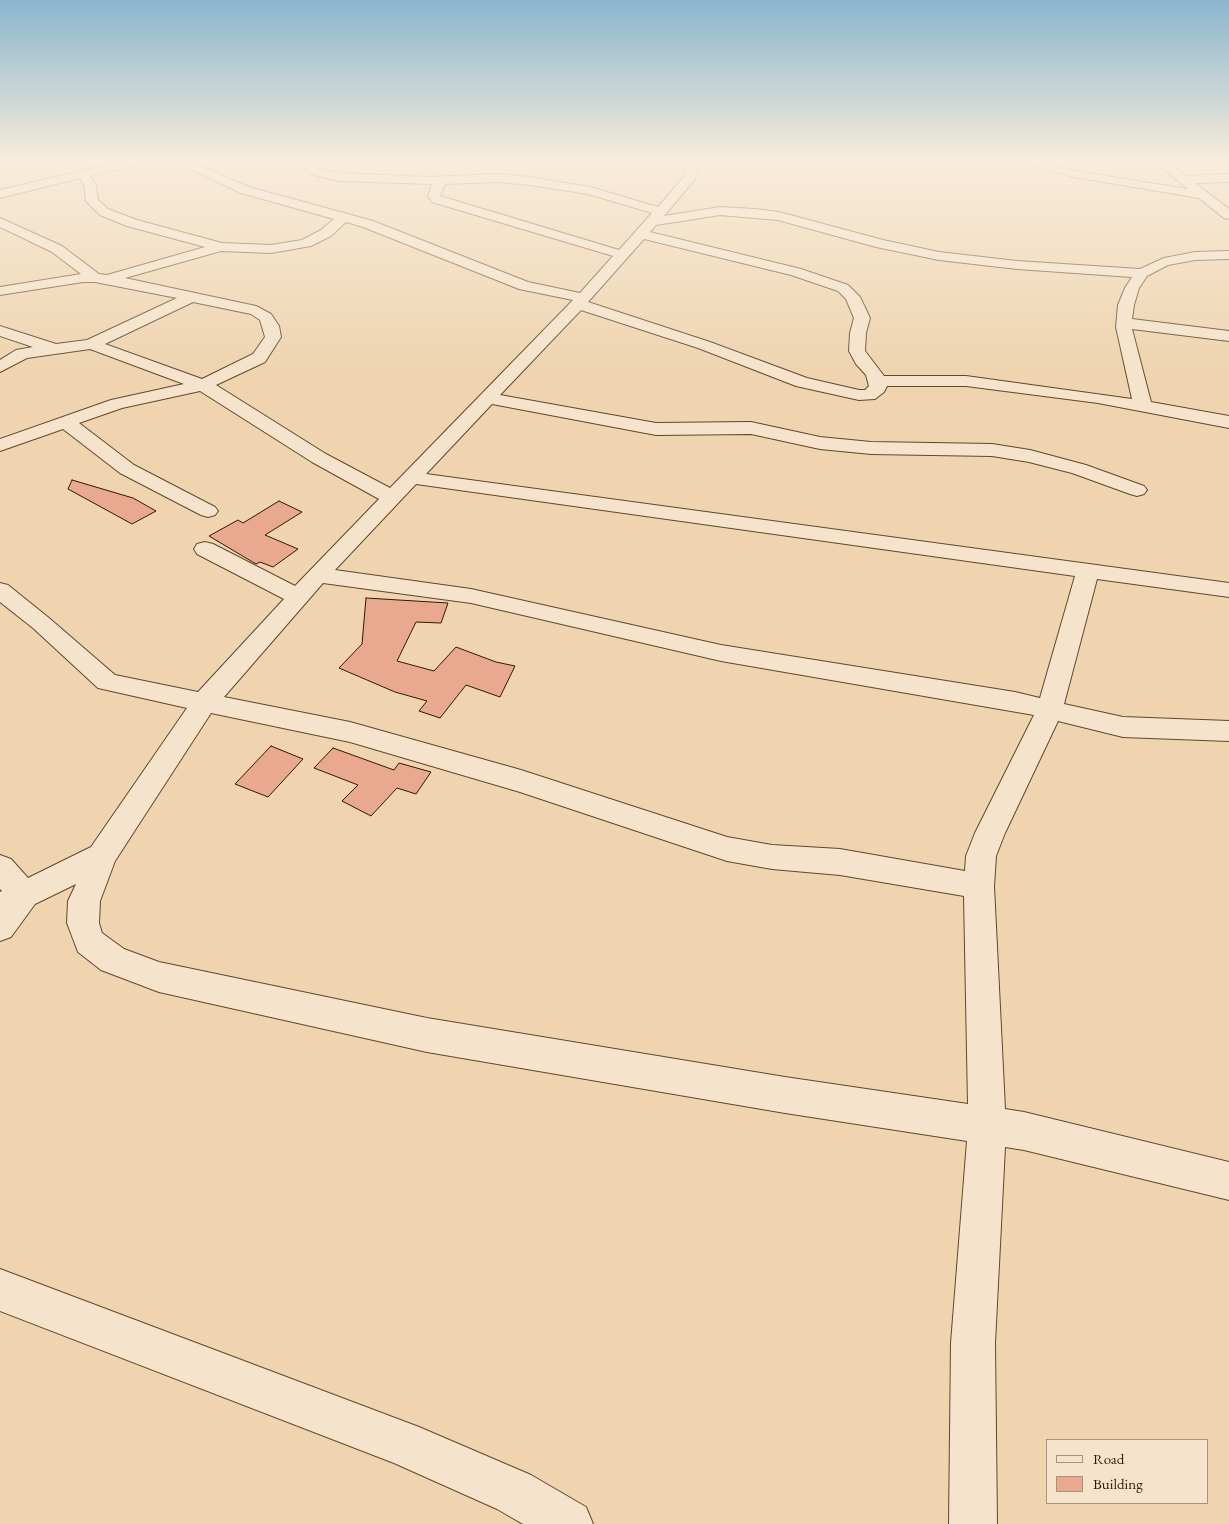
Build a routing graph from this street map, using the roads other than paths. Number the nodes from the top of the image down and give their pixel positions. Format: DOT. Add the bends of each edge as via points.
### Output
graph roads {
  1 [pos="19,231"];
  2 [pos="164,231"];
  3 [pos="328,231"];
  4 [pos="384,231"];
  5 [pos="543,231"];
  6 [pos="644,231"];
  7 [pos="836,231"];
  8 [pos="641,234"];
  9 [pos="222,246"];
  10 [pos="1229,254"];
  11 [pos="623,255"];
  12 [pos="1142,273"];
  13 [pos="101,279"];
  14 [pos="0,291"];
  15 [pos="193,296"];
  16 [pos="581,301"];
  17 [pos="1124,323"];
  18 [pos="0,331"];
  19 [pos="1229,336"];
  20 [pos="91,344"];
  21 [pos="54,349"];
  22 [pos="0,367"];
  23 [pos="878,382"];
  24 [pos="202,385"];
  25 [pos="487,398"];
  26 [pos="1143,406"];
  27 [pos="66,422"];
  28 [pos="1229,422"];
  29 [pos="0,445"];
  30 [pos="413,478"];
  31 [pos="1137,490"];
  32 [pos="393,498"];
  33 [pos="208,511"];
  34 [pos="205,549"];
  35 [pos="1088,571"];
  36 [pos="318,575"];
  37 [pos="0,590"];
  38 [pos="1229,590"];
  39 [pos="298,597"];
  40 [pos="204,702"];
  41 [pos="1050,709"];
  42 [pos="1229,730"];
  43 [pos="102,856"];
  44 [pos="0,868"];
  45 [pos="979,886"];
  46 [pos="12,901"];
  47 [pos="0,927"];
  48 [pos="987,1126"];
  49 [pos="1229,1181"];
  50 [pos="0,1290"];
  51 [pos="569,1524"];
  52 [pos="973,1524"];
  1 -- 13 [label="street" via="57,249"];
  2 -- 9 [label="street"];
  3 -- 9 [label="street" via="306,242 271,249"];
  4 -- 16 [label="street" via="524,286"];
  5 -- 11 [label="street"];
  6 -- 8 [label="street"];
  7 -- 12 [label="street" via="939,256"];
  8 -- 11 [label="street"];
  8 -- 23 [label="street" via="796,272 843,288 853,297 862,318 857,351"];
  9 -- 13 [label="street"];
  10 -- 12 [label="street" via="1177,258"];
  11 -- 16 [label="street"];
  12 -- 17 [label="street" via="1132,288"];
  13 -- 14 [label="street"];
  13 -- 15 [label="street"];
  15 -- 20 [label="street"];
  15 -- 24 [label="street" via="256,311 266,317 273,337 259,358"];
  16 -- 23 [label="street" via="811,384 869,395 878,388"];
  16 -- 25 [label="street"];
  17 -- 19 [label="street"];
  17 -- 26 [label="street"];
  18 -- 21 [label="street"];
  20 -- 21 [label="street"];
  20 -- 24 [label="street"];
  21 -- 22 [label="street" via="22,354"];
  23 -- 26 [label="street" via="985,383"];
  24 -- 27 [label="street" via="117,404"];
  24 -- 32 [label="street" via="319,458"];
  25 -- 30 [label="street"];
  25 -- 31 [label="street" via="656,429 751,428 820,443 863,447 992,450 1071,467"];
  26 -- 28 [label="street"];
  27 -- 29 [label="street"];
  27 -- 33 [label="street" via="127,469"];
  30 -- 32 [label="street"];
  30 -- 35 [label="street"];
  32 -- 36 [label="street"];
  34 -- 39 [label="street"];
  35 -- 38 [label="street"];
  35 -- 41 [label="street"];
  36 -- 39 [label="street"];
  36 -- 41 [label="street" via="471,596 721,653"];
  37 -- 40 [label="street" via="107,682"];
  39 -- 40 [label="street"];
  40 -- 43 [label="street"];
  40 -- 45 [label="street" via="350,732 521,781 727,849 772,857 840,862"];
  41 -- 42 [label="street" via="1123,727"];
  41 -- 45 [label="street" via="981,856"];
  43 -- 46 [label="street"];
  43 -- 48 [label="street" via="84,901 83,923 89,942 113,960 159,977 426,1035"];
  44 -- 46 [label="street"];
  45 -- 48 [label="street"];
  46 -- 47 [label="street"];
  48 -- 49 [label="street" via="1024,1131"];
  48 -- 52 [label="street" via="973,1343"];
  50 -- 51 [label="street" via="403,1443 514,1492"];
}
